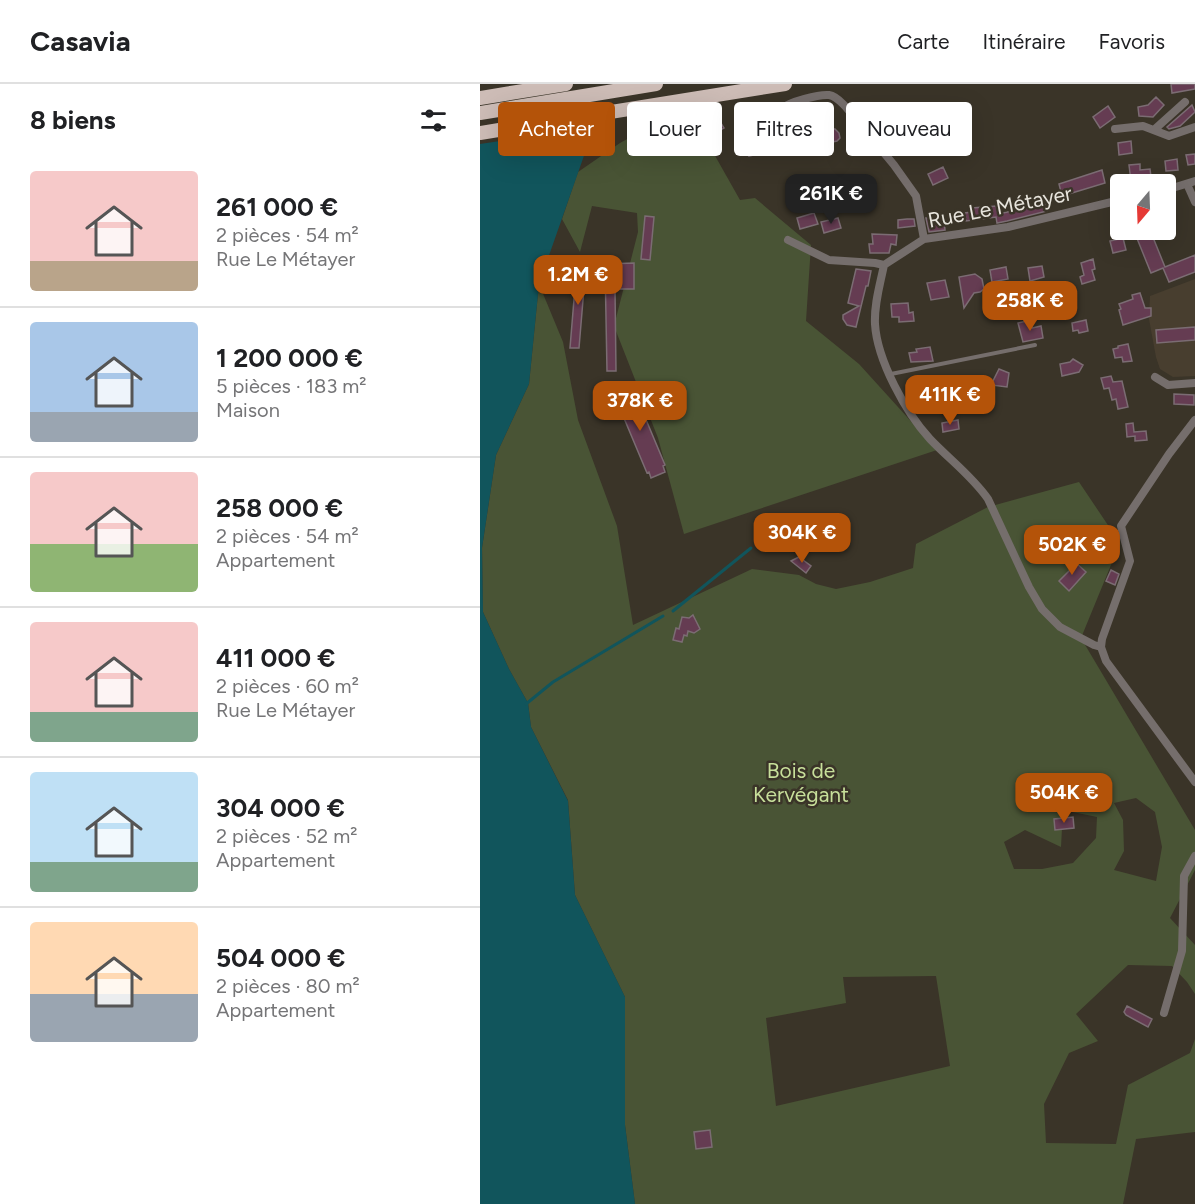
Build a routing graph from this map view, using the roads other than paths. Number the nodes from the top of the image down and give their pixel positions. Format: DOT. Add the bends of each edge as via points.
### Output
graph roads {
  1 [pos="566,84"];
  2 [pos="656,84"];
  3 [pos="785,84"];
  4 [pos="480,98"];
  5 [pos="796,102"];
  6 [pos="1185,102"];
  7 [pos="480,113"];
  8 [pos="1195,127"];
  9 [pos="1115,129"];
  10 [pos="1155,129"];
  11 [pos="480,134"];
  12 [pos="1191,182"];
  13 [pos="1176,187"];
  14 [pos="1110,202"];
  15 [pos="1195,202"];
  16 [pos="924,239"];
  17 [pos="788,240"];
  18 [pos="884,265"];
  19 [pos="1035,345"];
  20 [pos="890,374"];
  21 [pos="1155,377"];
  22 [pos="1195,383"];
  23 [pos="1195,420"];
  24 [pos="1101,647"];
  25 [pos="1195,782"];
  26 [pos="1195,856"];
  27 [pos="1164,1013"];
  1 -- 4 [label="highway"];
  2 -- 7 [label="highway"];
  3 -- 11 [label="highway"];
  5 -- 16 [label="street" via="829,95 845,106 916,195"];
  6 -- 10 [label="street"];
  8 -- 10 [label="street" via="1169,136"];
  9 -- 10 [label="street"];
  12 -- 13 [label="street"];
  12 -- 15 [label="street"];
  14 -- 16 [label="street, Rue Le Métayer" via="1008,227"];
  16 -- 18 [label="street, Rue Le Métayer"];
  17 -- 18 [label="street" via="829,260"];
  18 -- 20 [label="street" via="875,327"];
  19 -- 20 [label="lane"];
  20 -- 24 [label="street" via="914,420 988,499 1042,609 1060,627"];
  21 -- 22 [label="street" via="1168,385"];
  23 -- 24 [label="street" via="1121,526 1130,561"];
  24 -- 25 [label="street" via="1106,661"];
  26 -- 27 [label="street" via="1184,876 1182,951"];
}
